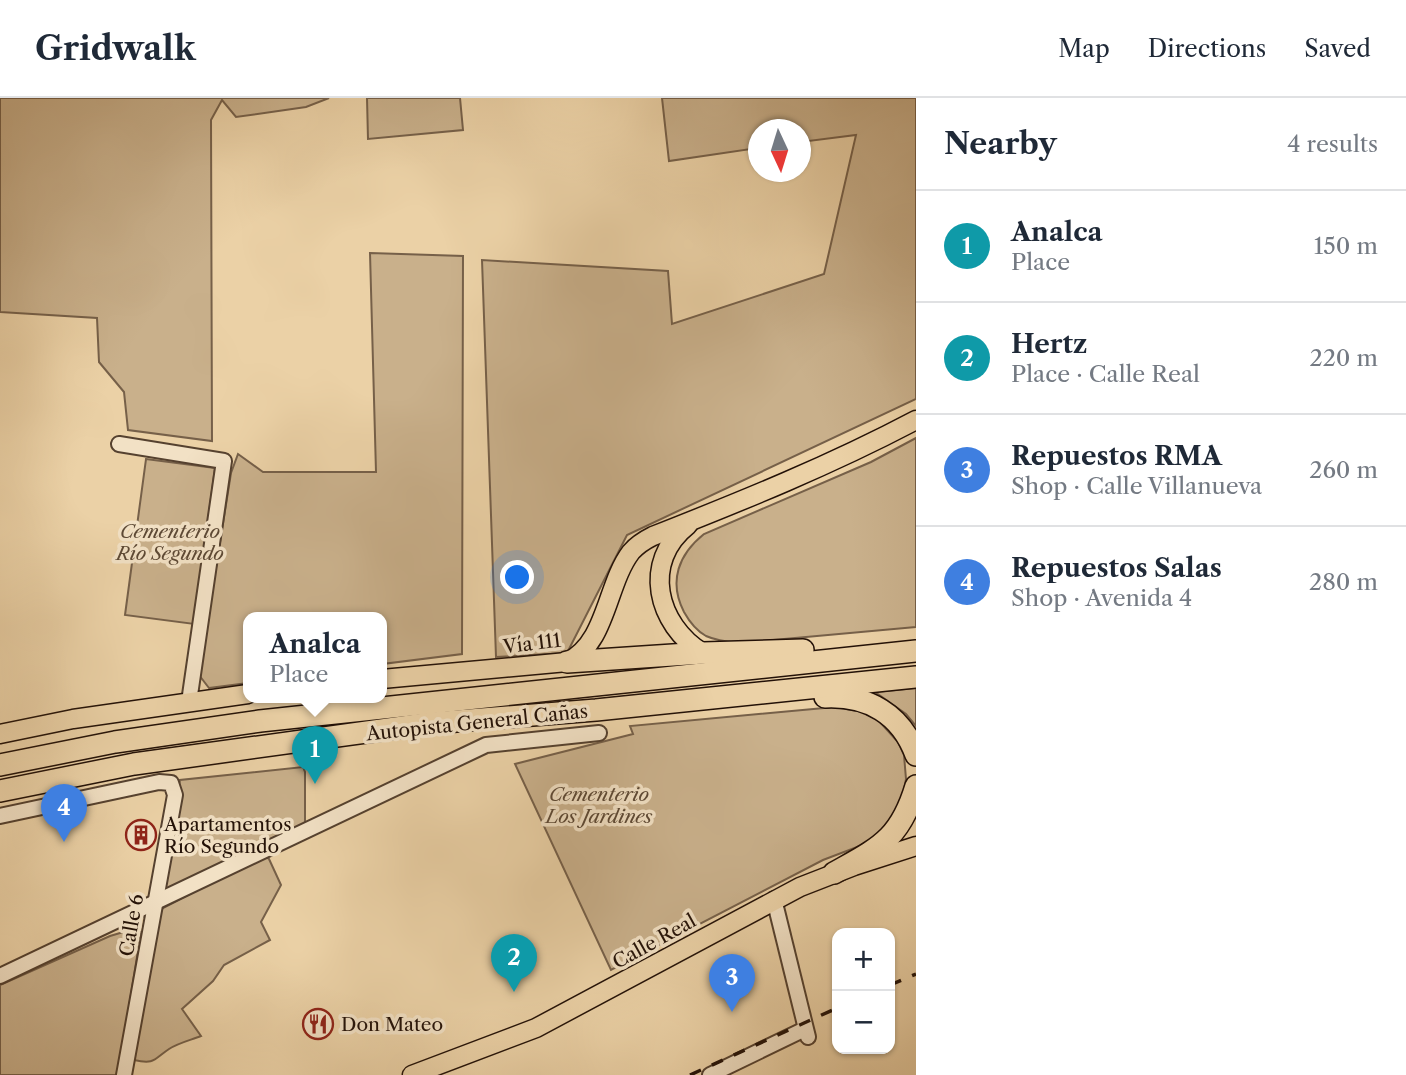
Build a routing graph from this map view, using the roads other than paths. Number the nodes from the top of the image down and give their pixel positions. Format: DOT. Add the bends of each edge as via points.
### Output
graph roads {
  1 [pos="916,420"];
  2 [pos="118,444"];
  3 [pos="696,519"];
  4 [pos="916,648"];
  5 [pos="704,653"];
  6 [pos="567,662"];
  7 [pos="916,677"];
  8 [pos="387,679"];
  9 [pos="243,695"];
  10 [pos="189,702"];
  11 [pos="596,710"];
  12 [pos="599,733"];
  13 [pos="0,734"];
  14 [pos="916,755"];
  15 [pos="0,765"];
  16 [pos="916,786"];
  17 [pos="0,790"];
  18 [pos="0,816"];
  19 [pos="916,846"];
  20 [pos="834,873"];
  21 [pos="774,899"];
  22 [pos="154,905"];
  23 [pos="0,976"];
  24 [pos="124,1075"];
  25 [pos="412,1075"];
  26 [pos="710,1075"];
  1 -- 3 [label="main road, Vía 111" via="810,472"];
  2 -- 10 [label="street" via="224,461"];
  3 -- 5 [label="main road, Vía 111" via="667,551 660,580 664,610 671,623"];
  3 -- 6 [label="main road, Vía 111" via="632,550 589,645"];
  4 -- 5 [label="highway"];
  4 -- 15 [label="highway, Autopista General Cañas" via="260,721"];
  5 -- 6 [label="highway"];
  6 -- 8 [label="main road, Vía 111"];
  7 -- 11 [label="highway, Autopista General Cañas"];
  9 -- 10 [label="main road"];
  10 -- 13 [label="main road"];
  11 -- 14 [label="highway" via="839,696 861,700 892,716"];
  11 -- 17 [label="highway, Autopista General Cañas" via="432,723 296,741 134,764"];
  12 -- 22 [label="street" via="486,746"];
  16 -- 20 [label="highway" via="893,835 878,849"];
  18 -- 22 [label="street, Calle 6" via="171,783 175,795"];
  19 -- 20 [label="main road, Calle Real"];
  20 -- 21 [label="main road, Calle Real"];
  21 -- 25 [label="main road, Calle Real" via="536,1028"];
  21 -- 26 [label="street" via="807,1033"];
  22 -- 23 [label="street"];
  22 -- 24 [label="street, Calle 6"];
}
